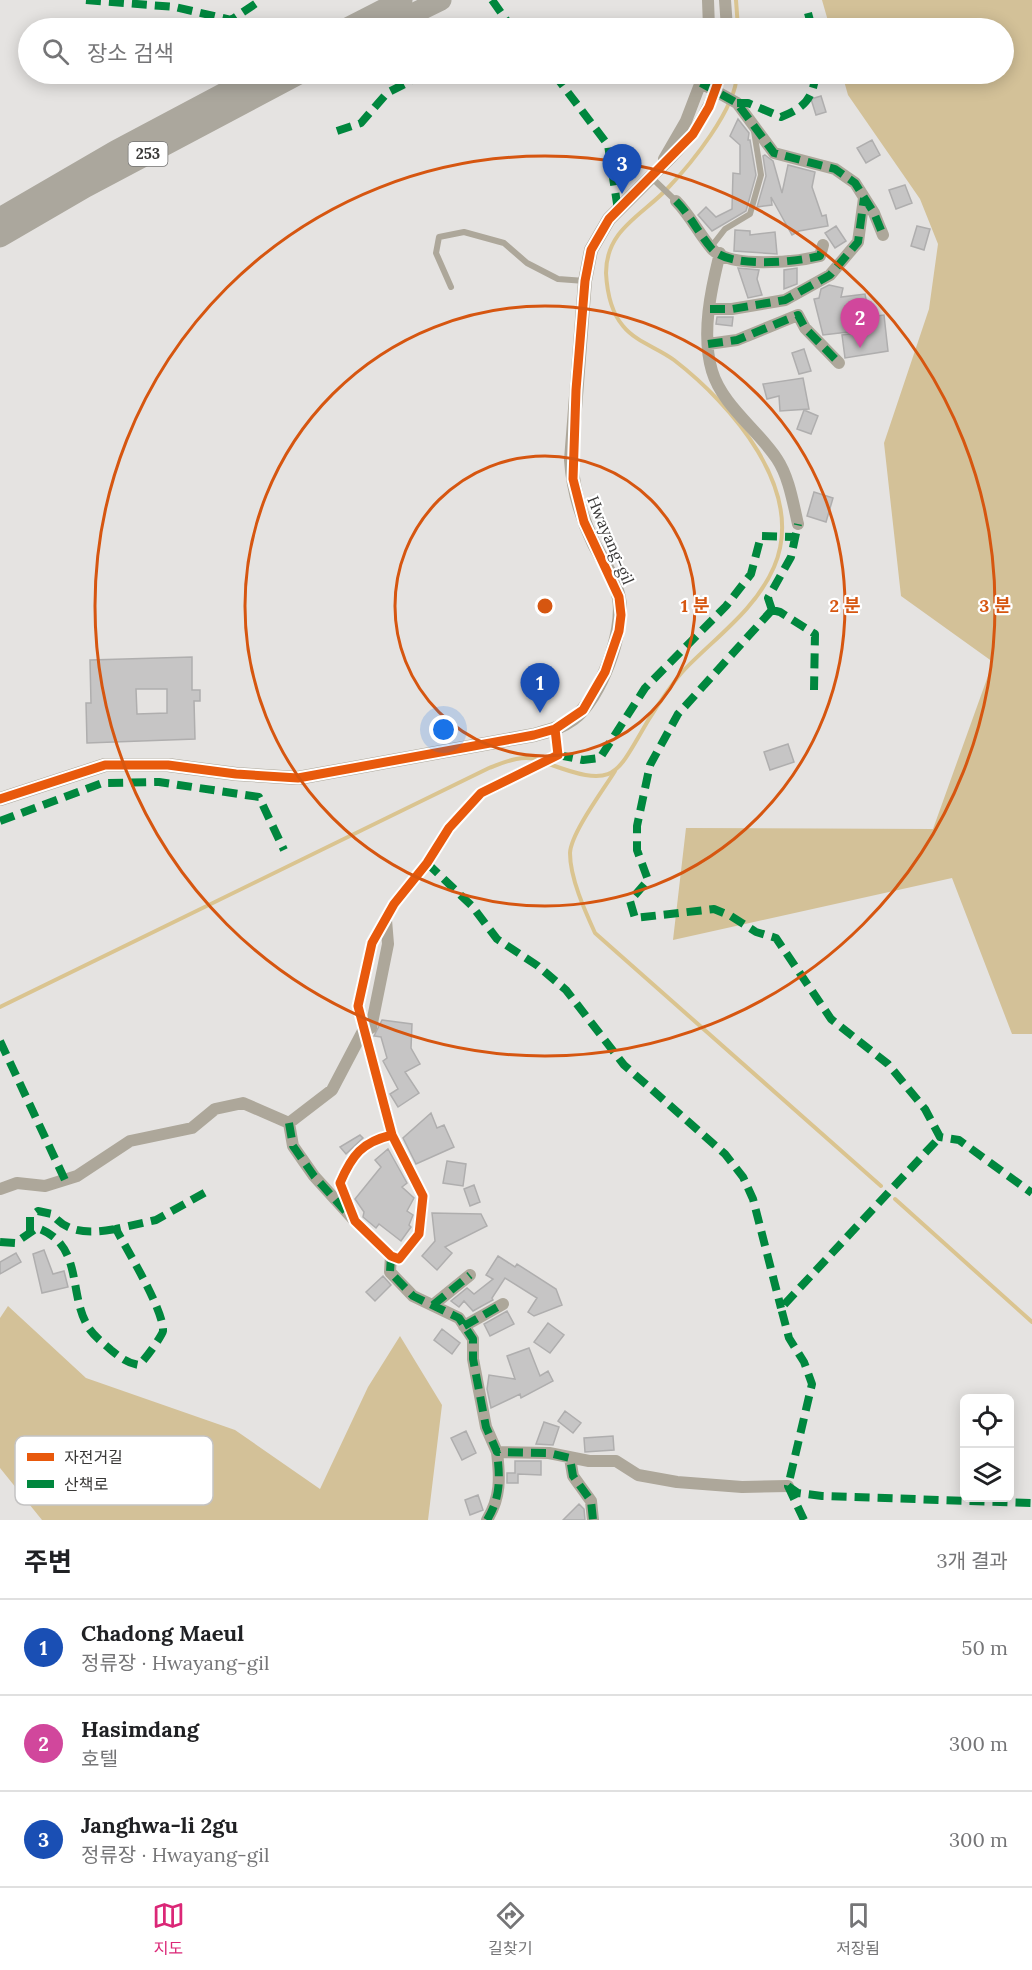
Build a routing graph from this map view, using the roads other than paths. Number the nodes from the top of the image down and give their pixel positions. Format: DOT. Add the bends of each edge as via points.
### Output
graph roads {
  1 [pos="402,0"];
  2 [pos="441,0"];
  3 [pos="708,0"];
  4 [pos="726,0"];
  5 [pos="367,18"];
  6 [pos="404,18"];
  7 [pos="709,18"];
  8 [pos="727,18"];
  9 [pos="241,84"];
  10 [pos="280,84"];
  11 [pos="700,84"];
  12 [pos="709,84"];
  13 [pos="720,84"];
  14 [pos="719,92"];
  15 [pos="753,127"];
  16 [pos="656,182"];
  17 [pos="864,198"];
  18 [pos="676,201"];
  19 [pos="0,218"];
  20 [pos="883,235"];
  21 [pos="0,237"];
  22 [pos="823,245"];
  23 [pos="715,250"];
  24 [pos="585,281"];
  25 [pos="451,287"];
  26 [pos="710,309"];
  27 [pos="708,344"];
  28 [pos="839,363"];
  29 [pos="798,524"];
  30 [pos="555,729"];
  31 [pos="0,798"];
  32 [pos="386,920"];
  33 [pos="363,1031"];
  34 [pos="289,1123"];
  35 [pos="392,1135"];
  36 [pos="0,1189"];
  37 [pos="355,1221"];
  38 [pos="390,1256"];
  39 [pos="470,1275"];
  40 [pos="503,1304"];
  41 [pos="433,1305"];
  42 [pos="464,1326"];
  43 [pos="497,1452"];
  44 [pos="570,1458"];
  45 [pos="788,1486"];
  46 [pos="487,1520"];
  47 [pos="593,1520"];
  1 -- 5 [label="highway"];
  2 -- 6 [label="highway"];
  3 -- 7 [label="street"];
  4 -- 8 [label="street"];
  9 -- 19 [label="highway, 253"];
  10 -- 21 [label="highway, 253"];
  11 -- 16 [label="street, Hwayang-gil"];
  12 -- 14 [label="street"];
  13 -- 14 [label="street, Hwayang-gil"];
  14 -- 15 [label="street" via="737,103"];
  14 -- 16 [label="street, Hwayang-gil"];
  15 -- 17 [label="street" via="774,153 835,169 855,183"];
  15 -- 23 [label="lane" via="761,175 750,214 725,229"];
  16 -- 18 [label="lane"];
  16 -- 24 [label="street, Hwayang-gil" via="601,229 591,250"];
  17 -- 20 [label="street"];
  17 -- 26 [label="street" via="858,242 830,275 785,300"];
  18 -- 23 [label="street"];
  22 -- 23 [label="street" via="820,256 753,263"];
  23 -- 26 [label="street"];
  24 -- 25 [label="lane" via="558,279 527,263 504,243 464,232 439,237 436,253"];
  24 -- 30 [label="street, Hwayang-gil" via="571,460 573,479 584,522 619,597 621,615 605,672 592,697 577,715"];
  26 -- 27 [label="street"];
  27 -- 28 [label="street" via="737,340 798,315 805,328"];
  27 -- 29 [label="street" via="712,372 725,395 779,462"];
  30 -- 31 [label="street, Hwayang-gil" via="298,778 168,765 105,765"];
  30 -- 32 [label="street" via="558,755 481,793 448,828"];
  32 -- 33 [label="street" via="372,943 363,975 358,1006"];
  32 -- 33 [label="street" via="388,944 380,988 371,1028"];
  33 -- 34 [label="street" via="332,1090"];
  33 -- 35 [label="street"];
  34 -- 36 [label="street" via="243,1103 215,1109 192,1128 130,1141 77,1176 45,1186 17,1183"];
  34 -- 37 [label="street" via="293,1146"];
  35 -- 37 [label="street" via="373,1140 350,1160 340,1183"];
  35 -- 38 [label="street" via="417,1178 423,1196 423,1217 419,1234 399,1259"];
  37 -- 38 [label="street"];
  38 -- 41 [label="street" via="390,1272 413,1296"];
  39 -- 41 [label="street"];
  40 -- 42 [label="street"];
  41 -- 42 [label="street" via="459,1318"];
  42 -- 43 [label="street" via="473,1339 486,1426"];
  43 -- 44 [label="street"];
  43 -- 46 [label="street" via="500,1485"];
  44 -- 45 [label="street" via="616,1461 638,1475 677,1482"];
  44 -- 47 [label="street" via="573,1476 591,1501"];
}
